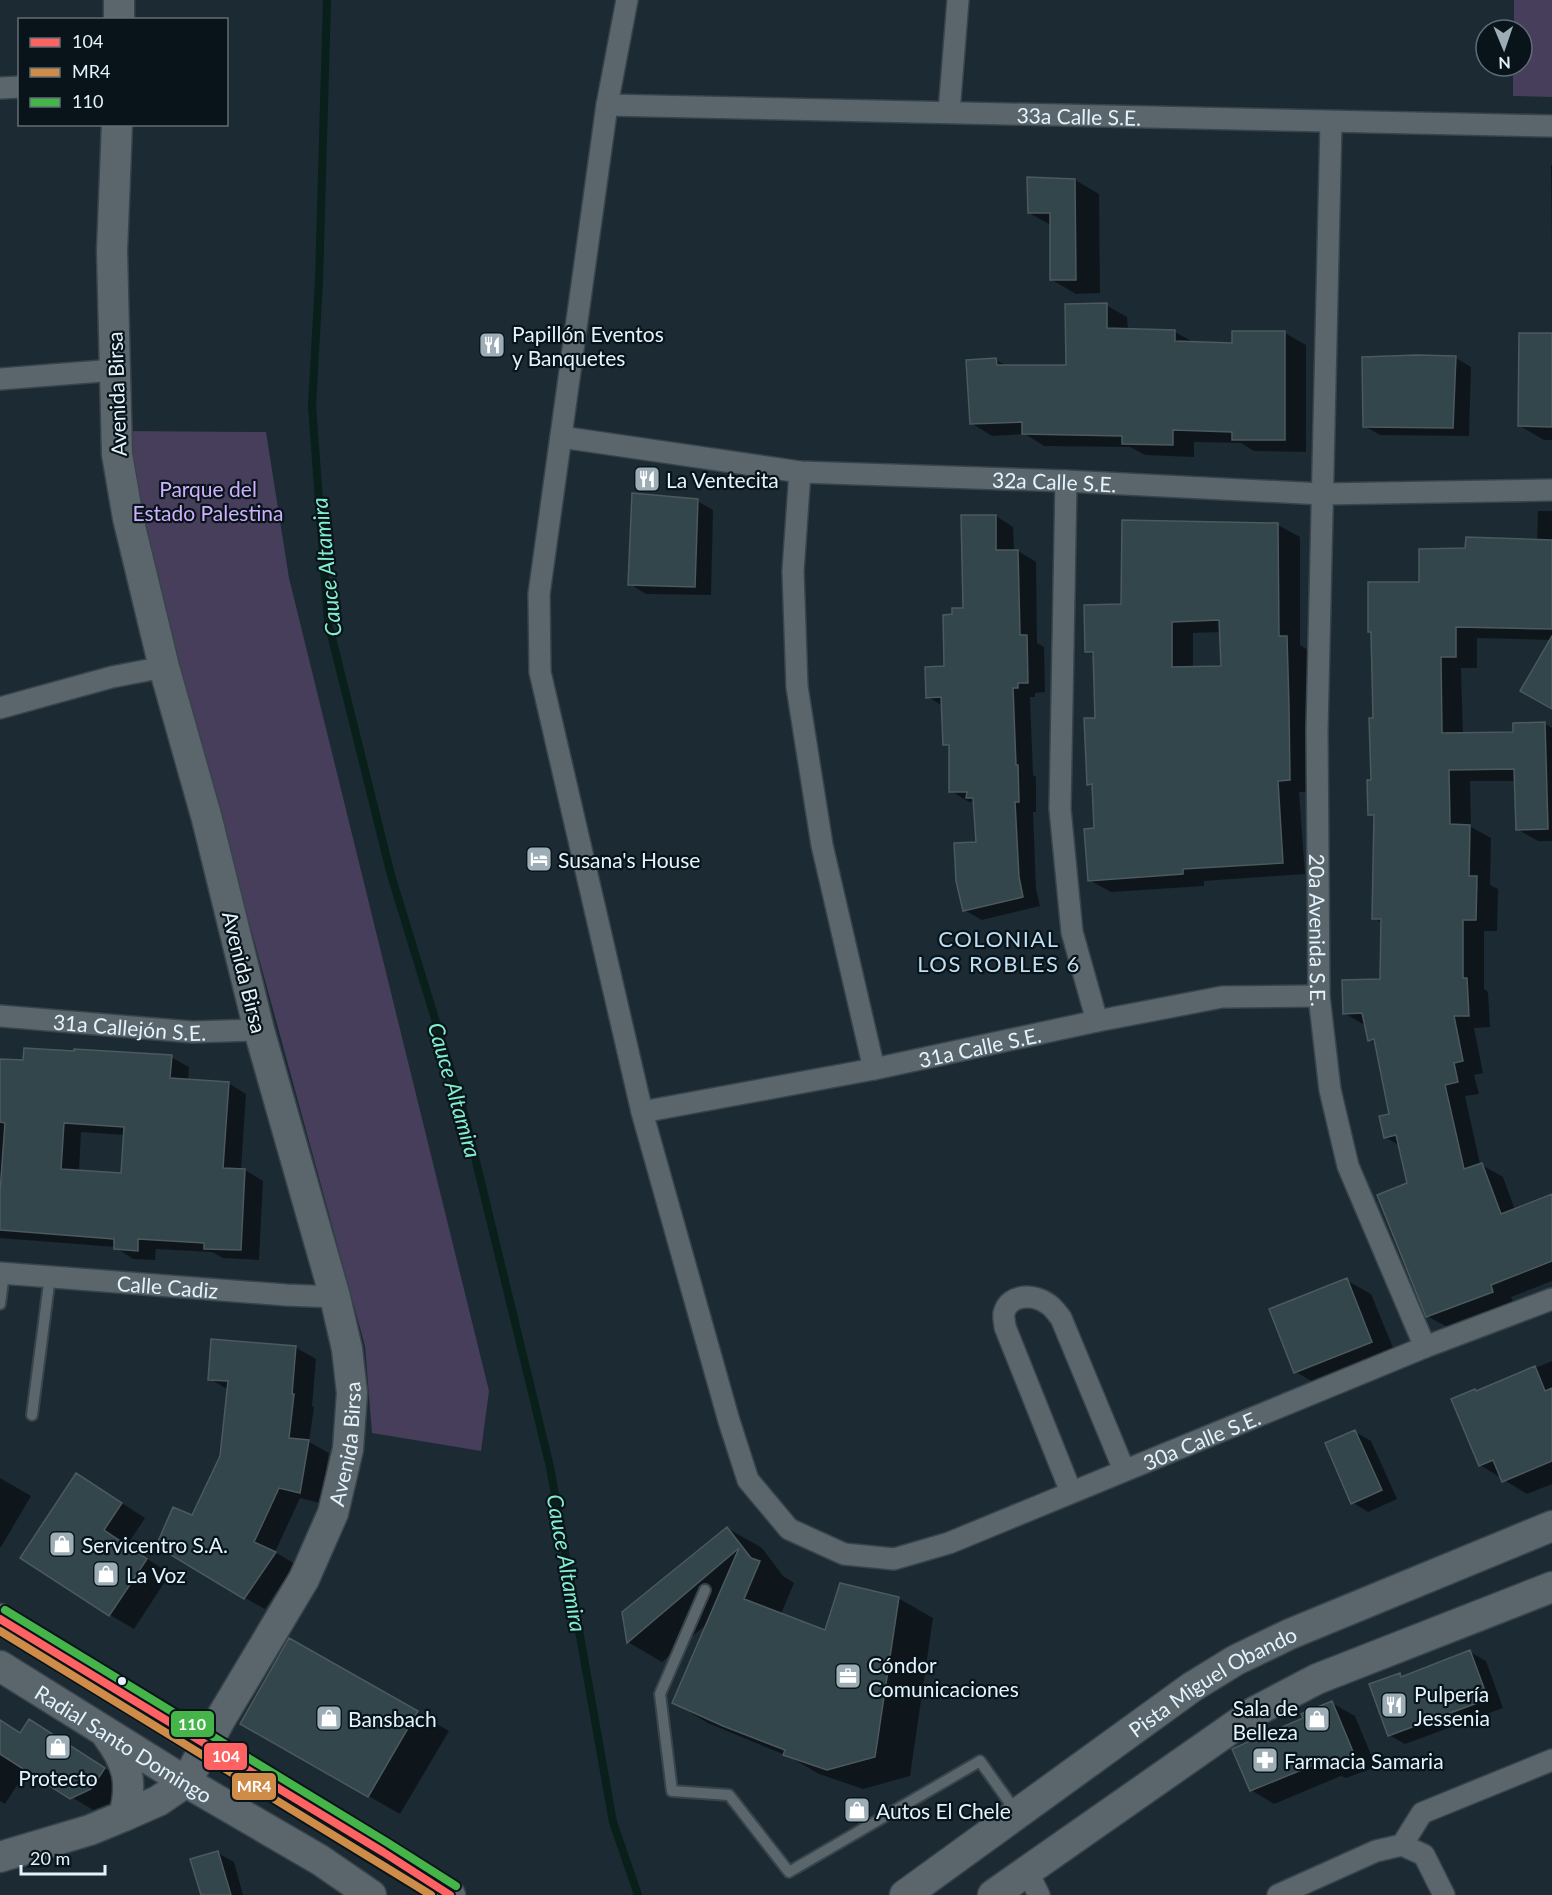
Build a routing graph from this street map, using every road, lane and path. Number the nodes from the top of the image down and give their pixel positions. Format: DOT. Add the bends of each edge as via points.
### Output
graph roads {
  1 [pos="119,0"];
  2 [pos="627,0"];
  3 [pos="958,0"];
  4 [pos="119,18"];
  5 [pos="18,87"];
  6 [pos="0,88"];
  7 [pos="607,105"];
  8 [pos="949,112"];
  9 [pos="1331,122"];
  10 [pos="117,126"];
  11 [pos="1552,126"];
  12 [pos="115,370"];
  13 [pos="0,379"];
  14 [pos="561,437"];
  15 [pos="800,472"];
  16 [pos="1065,481"];
  17 [pos="1552,490"];
  18 [pos="1322,494"];
  19 [pos="164,667"];
  20 [pos="0,708"];
  21 [pos="1319,996"];
  22 [pos="0,1016"];
  23 [pos="1097,1021"];
  24 [pos="259,1030"];
  25 [pos="874,1069"];
  26 [pos="642,1112"];
  27 [pos="2,1273"];
  28 [pos="50,1276"];
  29 [pos="335,1297"];
  30 [pos="1552,1299"];
  31 [pos="0,1304"];
  32 [pos="1425,1347"];
  33 [pos="32,1415"];
  34 [pos="1124,1470"];
  35 [pos="1071,1492"];
  36 [pos="1552,1526"];
  37 [pos="1552,1587"];
  38 [pos="705,1590"];
  39 [pos="0,1619"];
  40 [pos="0,1666"];
  41 [pos="103,1730"];
  42 [pos="207,1746"];
  43 [pos="1552,1760"];
  44 [pos="186,1782"];
  45 [pos="1017,1813"];
  46 [pos="124,1816"];
  47 [pos="1402,1845"];
  48 [pos="0,1857"];
  49 [pos="1033,1883"];
  50 [pos="371,1895"];
  51 [pos="450,1895"];
  52 [pos="905,1895"];
  53 [pos="993,1895"];
  54 [pos="1278,1895"];
  55 [pos="1444,1895"];
  1 -- 4 [label="main road"];
  2 -- 7 [label="street, 30a Calle S.E."];
  3 -- 8 [label="street"];
  5 -- 6 [label="street"];
  7 -- 8 [label="street, 33a Calle S.E."];
  7 -- 14 [label="street, 30a Calle S.E."];
  8 -- 9 [label="street, 33a Calle S.E."];
  9 -- 11 [label="street, 33a Calle S.E."];
  9 -- 18 [label="street, 20a Avenida S.E."];
  10 -- 12 [label="main road, Avenida Birsa" via="112,251"];
  12 -- 13 [label="street"];
  12 -- 19 [label="main road, Avenida Birsa" via="117,454 128,518"];
  14 -- 15 [label="street, 32a Calle S.E."];
  14 -- 26 [label="street, 30a Calle S.E." via="539,594 540,672"];
  15 -- 16 [label="street, 32a Calle S.E."];
  15 -- 25 [label="street" via="793,571 797,687 822,844"];
  16 -- 18 [label="street, 32a Calle S.E."];
  16 -- 23 [label="street" via="1060,809 1072,932"];
  17 -- 18 [label="street, 32a Calle S.E."];
  18 -- 21 [label="street, 20a Avenida S.E." via="1317,730"];
  19 -- 20 [label="street"];
  19 -- 24 [label="main road, Avenida Birsa" via="207,819"];
  21 -- 23 [label="street, 31a Calle S.E." via="1222,998"];
  21 -- 32 [label="street, 20a Avenida S.E." via="1329,1090 1348,1166"];
  22 -- 24 [label="street, 31a Callejón S.E." via="192,1032"];
  23 -- 25 [label="street, 31a Calle S.E."];
  24 -- 29 [label="main road, Avenida Birsa"];
  25 -- 26 [label="street, 31a Calle S.E."];
  26 -- 35 [label="street, 30a Calle S.E." via="748,1480 789,1529 844,1554 894,1559 949,1543"];
  27 -- 28 [label="street, Calle Cadiz"];
  27 -- 31 [label="lane"];
  28 -- 29 [label="street, Calle Cadiz"];
  28 -- 33 [label="lane"];
  29 -- 42 [label="main road, Avenida Birsa" via="352,1393 348,1449 333,1513 304,1579"];
  30 -- 32 [label="street, 30a Calle S.E."];
  32 -- 34 [label="street, 30a Calle S.E."];
  34 -- 35 [label="street, 30a Calle S.E."];
  34 -- 35 [label="street" via="1061,1318 1047,1303 1032,1296 1018,1298 1004,1313 1005,1327"];
  36 -- 45 [label="main road, Pista Miguel Obando" via="1236,1660 1192,1687"];
  37 -- 49 [label="main road" via="1317,1679 1256,1711"];
  38 -- 45 [label="lane" via="660,1694 672,1791 729,1795 789,1872 980,1761"];
  39 -- 42 [label="main road, Radial Santo Domingo"];
  40 -- 41 [label="main road, Radial Santo Domingo"];
  41 -- 44 [label="main road, Radial Santo Domingo"];
  41 -- 46 [label="main road" via="120,1752 128,1774 129,1796"];
  42 -- 44 [label="main road, Avenida Birsa"];
  42 -- 51 [label="main road, Radial Santo Domingo"];
  43 -- 47 [label="street" via="1422,1813"];
  44 -- 46 [label="main road" via="158,1802"];
  44 -- 50 [label="main road, Radial Santo Domingo" via="320,1860"];
  45 -- 52 [label="main road, Pista Miguel Obando"];
  46 -- 48 [label="main road"];
  47 -- 54 [label="street" via="1376,1851"];
  47 -- 55 [label="street" via="1424,1855"];
  49 -- 53 [label="main road"];
}
